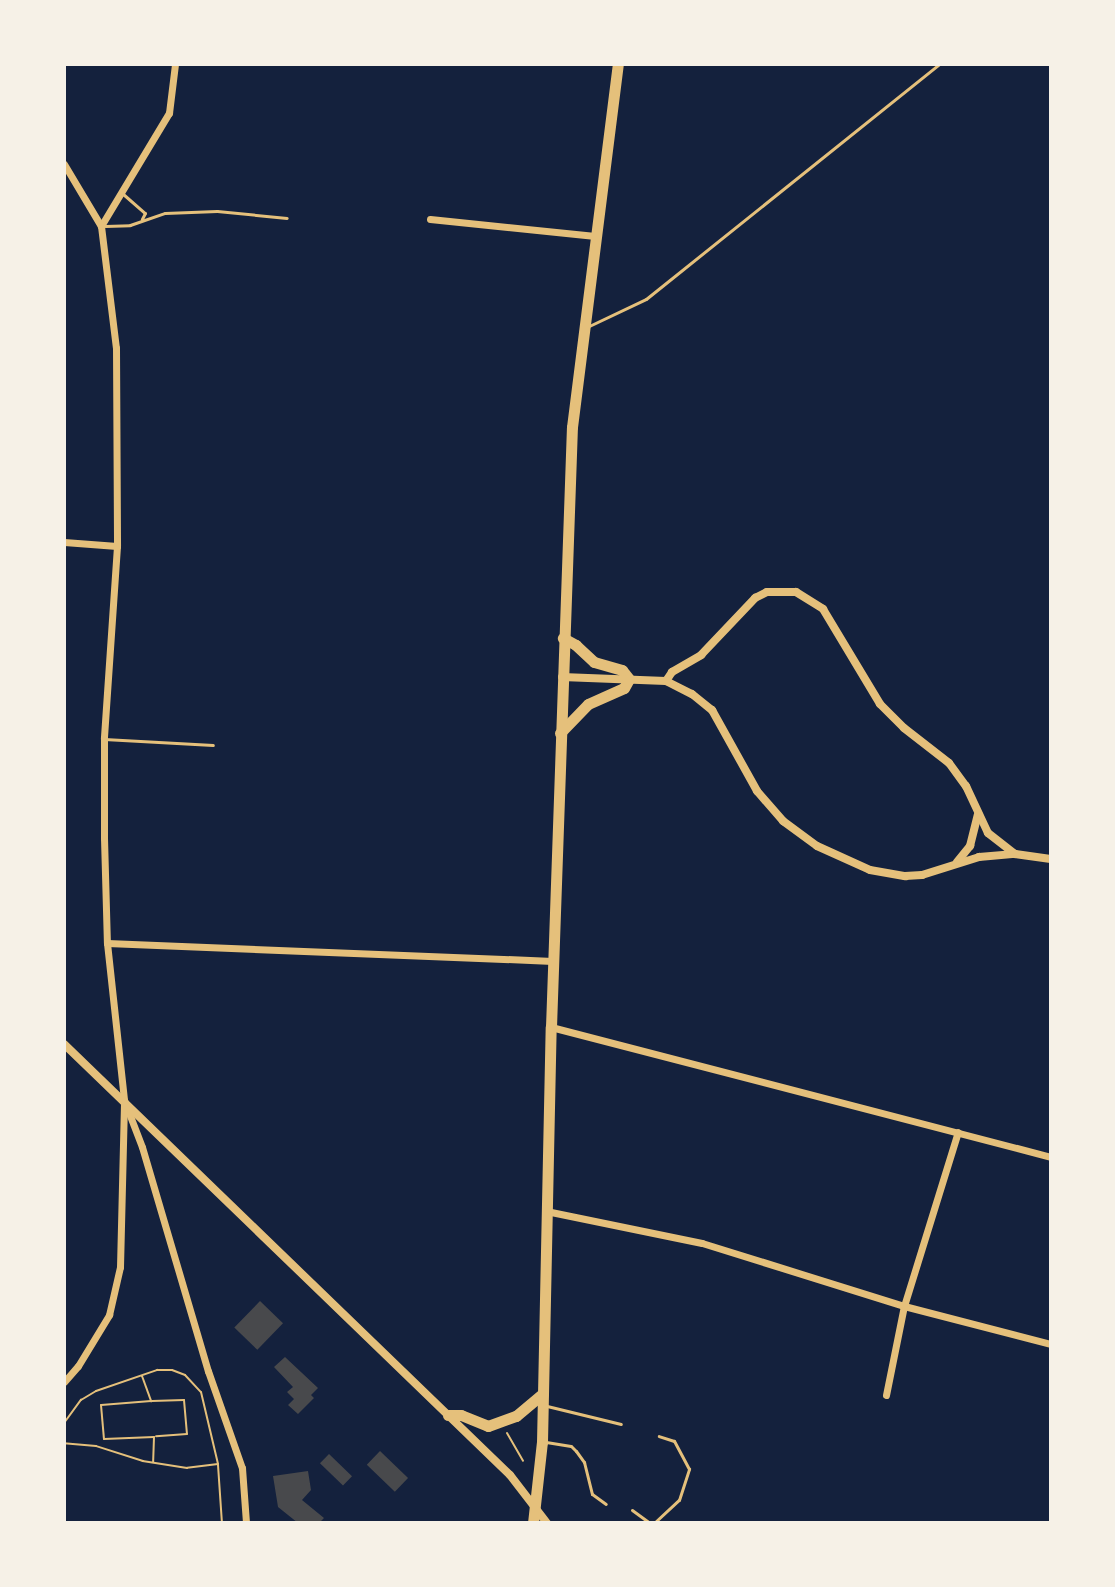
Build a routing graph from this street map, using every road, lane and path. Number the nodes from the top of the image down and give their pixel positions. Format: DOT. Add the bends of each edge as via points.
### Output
graph roads {
  1 [pos="175,64"];
  2 [pos="618,64"];
  3 [pos="939,64"];
  4 [pos="64,164"];
  5 [pos="121,193"];
  6 [pos="287,218"];
  7 [pos="142,219"];
  8 [pos="430,219"];
  9 [pos="101,226"];
  10 [pos="595,236"];
  11 [pos="583,329"];
  12 [pos="64,542"];
  13 [pos="117,546"];
  14 [pos="563,638"];
  15 [pos="562,677"];
  16 [pos="629,679"];
  17 [pos="666,681"];
  18 [pos="560,733"];
  19 [pos="104,739"];
  20 [pos="213,745"];
  21 [pos="978,815"];
  22 [pos="1015,854"];
  23 [pos="1051,859"];
  24 [pos="956,863"];
  25 [pos="107,943"];
  26 [pos="553,961"];
  27 [pos="551,1027"];
  28 [pos="64,1044"];
  29 [pos="124,1100"];
  30 [pos="958,1132"];
  31 [pos="1051,1157"];
  32 [pos="546,1211"];
  33 [pos="904,1306"];
  34 [pos="1051,1344"];
  35 [pos="142,1375"];
  36 [pos="64,1382"];
  37 [pos="886,1395"];
  38 [pos="543,1399"];
  39 [pos="151,1401"];
  40 [pos="448,1415"];
  41 [pos="64,1423"];
  42 [pos="621,1424"];
  43 [pos="505,1428"];
  44 [pos="659,1436"];
  45 [pos="154,1437"];
  46 [pos="542,1442"];
  47 [pos="64,1443"];
  48 [pos="519,1454"];
  49 [pos="518,1460"];
  50 [pos="523,1461"];
  51 [pos="153,1464"];
  52 [pos="218,1464"];
  53 [pos="606,1504"];
  54 [pos="536,1507"];
  55 [pos="632,1510"];
  56 [pos="222,1523"];
  57 [pos="246,1523"];
  58 [pos="533,1523"];
  59 [pos="547,1523"];
  60 [pos="652,1523"];
  1 -- 5 [label="street" via="169,113"];
  2 -- 10 [label="main road"];
  3 -- 11 [label="lane" via="646,299"];
  4 -- 9 [label="street"];
  5 -- 7 [label="lane" via="145,213"];
  5 -- 9 [label="street"];
  6 -- 7 [label="lane" via="217,211"];
  7 -- 9 [label="lane"];
  8 -- 10 [label="street"];
  9 -- 13 [label="street" via="116,348"];
  10 -- 11 [label="main road"];
  11 -- 14 [label="main road" via="572,427"];
  12 -- 13 [label="street"];
  13 -- 19 [label="street"];
  14 -- 15 [label="main road"];
  14 -- 16 [label="main road" via="594,662 622,670"];
  15 -- 16 [label="street"];
  15 -- 18 [label="main road"];
  16 -- 17 [label="street"];
  16 -- 18 [label="main road" via="624,688 588,704"];
  17 -- 21 [label="street" via="701,655 755,598 767,592 796,592 832,621 880,704 960,775"];
  17 -- 24 [label="street" via="712,710 757,791 797,834 838,857 888,875 922,875"];
  18 -- 26 [label="main road"];
  19 -- 20 [label="lane"];
  19 -- 25 [label="street"];
  21 -- 22 [label="street" via="988,833"];
  21 -- 24 [label="street" via="970,846"];
  22 -- 23 [label="street"];
  22 -- 24 [label="street"];
  25 -- 26 [label="street"];
  25 -- 29 [label="street"];
  26 -- 27 [label="main road"];
  27 -- 30 [label="street"];
  27 -- 32 [label="main road"];
  28 -- 29 [label="street"];
  29 -- 36 [label="street" via="120,1267 109,1315"];
  29 -- 40 [label="street"];
  29 -- 57 [label="street" via="242,1468"];
  30 -- 31 [label="street"];
  30 -- 33 [label="street"];
  32 -- 33 [label="street" via="702,1243"];
  32 -- 38 [label="main road"];
  33 -- 34 [label="street"];
  33 -- 37 [label="street"];
  35 -- 39 [label="path"];
  35 -- 41 [label="path" via="88,1395"];
  35 -- 52 [label="path" via="172,1370 196,1384"];
  38 -- 40 [label="main road" via="488,1426"];
  38 -- 42 [label="lane"];
  38 -- 46 [label="main road"];
  39 -- 45 [label="path" via="184,1400 187,1434"];
  39 -- 45 [label="path" via="101,1405 104,1439"];
  40 -- 54 [label="street"];
  43 -- 48 [label="path"];
  44 -- 60 [label="lane" via="674,1441 689,1469 679,1500"];
  45 -- 51 [label="path"];
  46 -- 53 [label="lane" via="571,1446 584,1462 592,1494"];
  46 -- 54 [label="main road"];
  47 -- 51 [label="path" via="96,1446"];
  48 -- 49 [label="path"];
  48 -- 50 [label="path"];
  51 -- 52 [label="path"];
  52 -- 56 [label="path"];
  54 -- 58 [label="main road"];
  54 -- 59 [label="street"];
  55 -- 60 [label="lane"];
}
